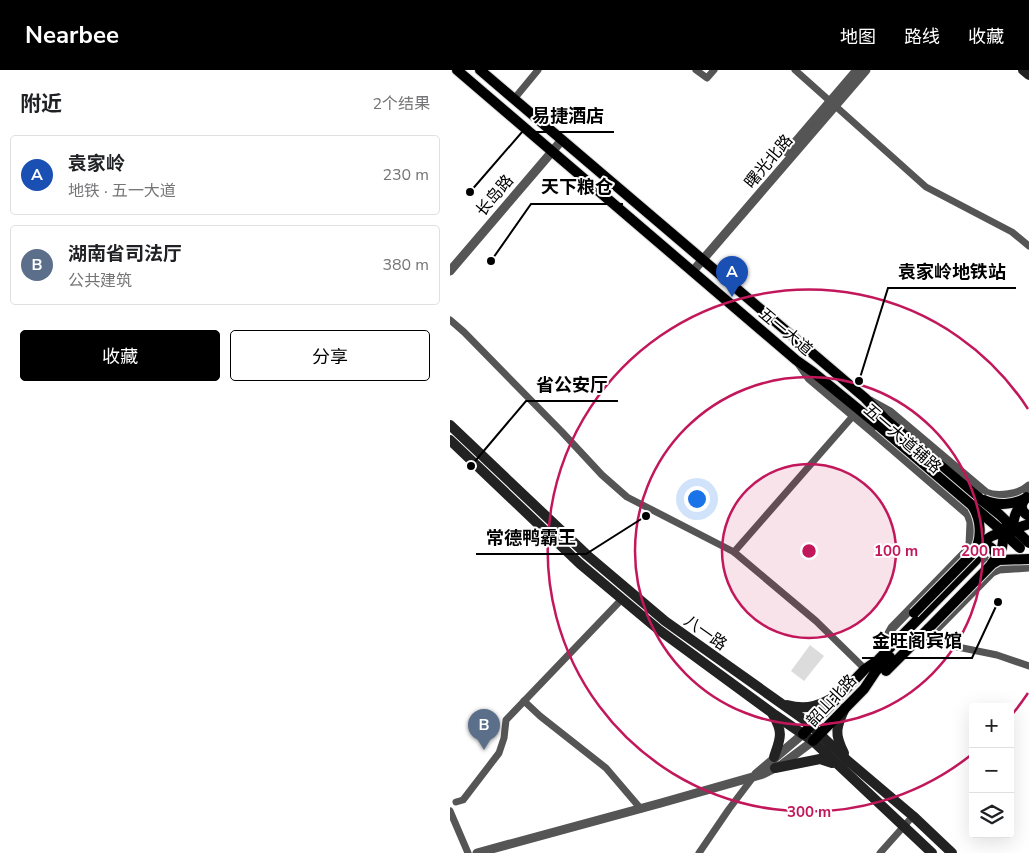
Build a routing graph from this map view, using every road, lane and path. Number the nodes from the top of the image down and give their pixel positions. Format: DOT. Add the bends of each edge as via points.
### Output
graph roads {
  1 [pos="457,70"];
  2 [pos="480,70"];
  3 [pos="538,70"];
  4 [pos="696,70"];
  5 [pos="714,70"];
  6 [pos="796,70"];
  7 [pos="857,70"];
  8 [pos="866,70"];
  9 [pos="1023,70"];
  10 [pos="1029,75"];
  11 [pos="514,98"];
  12 [pos="833,103"];
  13 [pos="562,140"];
  14 [pos="552,151"];
  15 [pos="1029,246"];
  16 [pos="701,258"];
  17 [pos="691,270"];
  18 [pos="450,271"];
  19 [pos="450,320"];
  20 [pos="865,398"];
  21 [pos="855,412"];
  22 [pos="450,424"];
  23 [pos="879,426"];
  24 [pos="450,440"];
  25 [pos="1026,495"];
  26 [pos="980,499"];
  27 [pos="1029,516"];
  28 [pos="969,517"];
  29 [pos="1029,524"];
  30 [pos="1012,534"];
  31 [pos="734,552"];
  32 [pos="977,553"];
  33 [pos="1029,557"];
  34 [pos="994,564"];
  35 [pos="1029,568"];
  36 [pos="622,599"];
  37 [pos="928,632"];
  38 [pos="881,647"];
  39 [pos="1029,666"];
  40 [pos="865,669"];
  41 [pos="864,689"];
  42 [pos="844,691"];
  43 [pos="524,701"];
  44 [pos="780,702"];
  45 [pos="846,708"];
  46 [pos="771,712"];
  47 [pos="810,726"];
  48 [pos="803,734"];
  49 [pos="816,738"];
  50 [pos="848,761"];
  51 [pos="775,762"];
  52 [pos="837,764"];
  53 [pos="754,776"];
  54 [pos="456,802"];
  55 [pos="641,809"];
  56 [pos="450,811"];
  57 [pos="913,816"];
  58 [pos="904,827"];
  59 [pos="468,853"];
  60 [pos="477,853"];
  61 [pos="699,853"];
  62 [pos="880,853"];
  63 [pos="932,853"];
  64 [pos="952,853"];
  1 -- 14 [label="main road, 五一大道"];
  2 -- 11 [label="main road, 五一大道"];
  3 -- 11 [label="street"];
  4 -- 5 [label="street" via="706,78"];
  6 -- 12 [label="street"];
  7 -- 12 [label="street, 曙光北路"];
  8 -- 12 [label="street, 曙光北路"];
  9 -- 10 [label="main road"];
  11 -- 13 [label="main road, 五一大道"];
  12 -- 15 [label="street" via="926,186 1012,232"];
  12 -- 16 [label="street, 曙光北路"];
  13 -- 14 [label="street, 长岛路"];
  13 -- 16 [label="main road, 五一大道"];
  14 -- 17 [label="main road, 五一大道"];
  14 -- 18 [label="street, 长岛路"];
  16 -- 17 [label="street, 曙光北路"];
  16 -- 20 [label="main road, 五一大道"];
  17 -- 21 [label="main road, 五一大道" via="813,372"];
  19 -- 31 [label="street" via="627,497"];
  20 -- 23 [label="main road, 五一大道"];
  20 -- 26 [label="street, 五一大道辅路" via="890,412"];
  21 -- 23 [label="main road, 五一大道"];
  21 -- 31 [label="street"];
  22 -- 44 [label="main road, 八一路" via="588,556 665,621"];
  23 -- 26 [label="main road, 五一大道, bridge"];
  23 -- 28 [label="street, 五一大道辅路"];
  24 -- 36 [label="main road, 八一路" via="580,564"];
  25 -- 26 [label="main road, bridge" via="1018,501 997,504"];
  25 -- 27 [label="main road, bridge" via="1022,510"];
  25 -- 30 [label="main road, bridge" via="1014,517"];
  26 -- 28 [label="street"];
  26 -- 30 [label="main road, 五一大道, bridge"];
  26 -- 30 [label="main road, 五一大道, bridge" via="999,514"];
  26 -- 32 [label="main road, bridge"];
  28 -- 32 [label="street"];
  29 -- 30 [label="main road, bridge"];
  30 -- 32 [label="main road, bridge" via="991,535"];
  30 -- 33 [label="main road, 五一大道"];
  30 -- 34 [label="main road, bridge"];
  31 -- 40 [label="street" via="816,621"];
  32 -- 34 [label="main road, bridge" via="986,544 991,547 995,553"];
  32 -- 38 [label="main road, bridge"];
  32 -- 38 [label="street" via="965,553 892,628"];
  32 -- 40 [label="main road, 韶山北路" via="878,660"];
  32 -- 41 [label="main road, 韶山北路"];
  33 -- 34 [label="main road, bridge" via="999,560"];
  34 -- 35 [label="street"];
  34 -- 37 [label="main road, bridge"];
  36 -- 43 [label="street"];
  36 -- 46 [label="main road, 八一路" via="658,630"];
  37 -- 39 [label="street" via="943,644 997,655"];
  37 -- 41 [label="main road"];
  38 -- 40 [label="main road"];
  40 -- 42 [label="main road, 韶山北路"];
  41 -- 45 [label="main road, 韶山北路"];
  42 -- 44 [label="main road" via="814,706 800,708"];
  42 -- 47 [label="main road, 韶山北路"];
  43 -- 54 [label="street" via="506,720 499,753 463,800"];
  43 -- 55 [label="street" via="606,768"];
  44 -- 47 [label="main road, 八一路"];
  45 -- 49 [label="main road, 韶山北路"];
  45 -- 50 [label="main road" via="837,737"];
  46 -- 48 [label="main road, 八一路"];
  46 -- 51 [label="main road" via="780,732"];
  47 -- 48 [label="main road, 韶山北路"];
  47 -- 49 [label="main road, 八一路"];
  48 -- 49 [label="main road, 八一路"];
  48 -- 51 [label="street, 韶山北路"];
  49 -- 50 [label="main road, 八一路"];
  49 -- 51 [label="street, 韶山北路" via="781,765"];
  49 -- 52 [label="main road, 八一路"];
  50 -- 57 [label="main road, 八一路"];
  51 -- 52 [label="main road" via="820,759"];
  51 -- 53 [label="street, 韶山北路"];
  52 -- 58 [label="main road, 八一路"];
  53 -- 55 [label="street, 韶山北路"];
  53 -- 61 [label="street"];
  55 -- 60 [label="street, 韶山北路"];
  56 -- 59 [label="street"];
  57 -- 58 [label="street"];
  57 -- 64 [label="main road, 八一路"];
  58 -- 62 [label="street"];
  58 -- 63 [label="main road, 八一路"];
}
